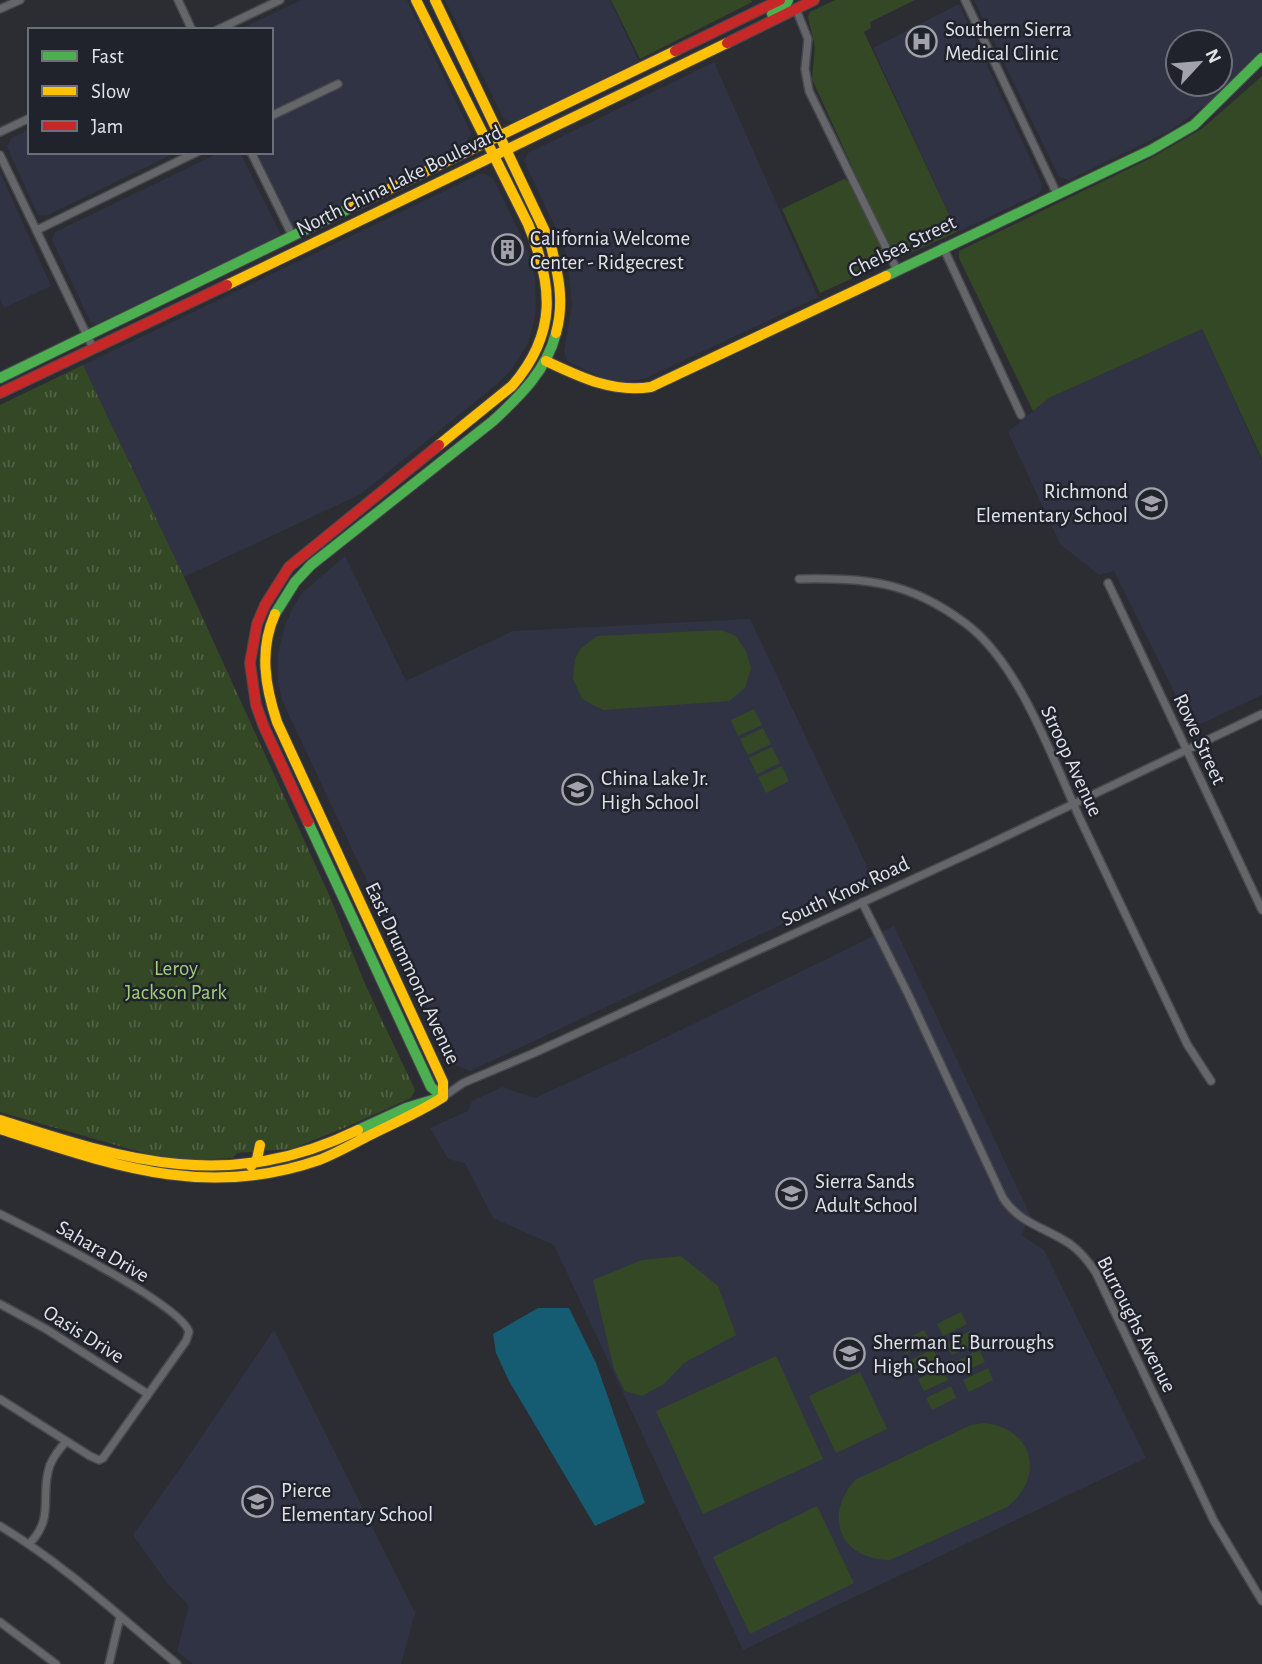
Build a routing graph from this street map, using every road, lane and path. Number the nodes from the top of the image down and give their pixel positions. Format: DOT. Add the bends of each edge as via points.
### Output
graph roads {
  1 [pos="20,0"];
  2 [pos="178,0"];
  3 [pos="280,0"];
  4 [pos="416,0"];
  5 [pos="435,0"];
  6 [pos="780,0"];
  7 [pos="788,0"];
  8 [pos="814,0"];
  9 [pos="965,0"];
  10 [pos="0,9"];
  11 [pos="796,9"];
  12 [pos="191,28"];
  13 [pos="222,28"];
  14 [pos="740,37"];
  15 [pos="1262,58"];
  16 [pos="338,84"];
  17 [pos="273,115"];
  18 [pos="28,119"];
  19 [pos="0,132"];
  20 [pos="501,137"];
  21 [pos="487,144"];
  22 [pos="507,150"];
  23 [pos="193,154"];
  24 [pos="252,154"];
  25 [pos="0,155"];
  26 [pos="493,157"];
  27 [pos="1057,194"];
  28 [pos="37,230"];
  29 [pos="293,237"];
  30 [pos="943,247"];
  31 [pos="897,270"];
  32 [pos="87,336"];
  33 [pos="93,348"];
  34 [pos="534,355"];
  35 [pos="546,361"];
  36 [pos="0,378"];
  37 [pos="0,393"];
  38 [pos="1021,415"];
  39 [pos="799,579"];
  40 [pos="1108,583"];
  41 [pos="1262,714"];
  42 [pos="1185,750"];
  43 [pos="1073,804"];
  44 [pos="862,902"];
  45 [pos="1262,909"];
  46 [pos="1211,1081"];
  47 [pos="443,1097"];
  48 [pos="0,1120"];
  49 [pos="0,1129"];
  50 [pos="260,1145"];
  51 [pos="253,1163"];
  52 [pos="158,1175"];
  53 [pos="0,1214"];
  54 [pos="0,1304"];
  55 [pos="148,1394"];
  56 [pos="0,1399"];
  57 [pos="66,1442"];
  58 [pos="0,1526"];
  59 [pos="29,1544"];
  60 [pos="1262,1601"];
  61 [pos="120,1617"];
  62 [pos="0,1622"];
  63 [pos="56,1664"];
  64 [pos="109,1664"];
  65 [pos="177,1664"];
  1 -- 10 [label="street"];
  2 -- 12 [label="street"];
  3 -- 13 [label="street"];
  4 -- 21 [label="street, East Drummond Avenue"];
  5 -- 20 [label="street, East Drummond Avenue"];
  6 -- 20 [label="street, North China Lake Boulevard"];
  7 -- 14 [label="street" via="745,27"];
  8 -- 11 [label="street, North China Lake Boulevard"];
  9 -- 27 [label="street"];
  11 -- 14 [label="street, North China Lake Boulevard"];
  11 -- 31 [label="street" via="808,39 805,69 809,91"];
  14 -- 22 [label="street, North China Lake Boulevard"];
  15 -- 27 [label="street, Chelsea Street" via="1188,129"];
  16 -- 17 [label="street"];
  18 -- 19 [label="street"];
  20 -- 21 [label="street, North China Lake Boulevard"];
  20 -- 22 [label="street, East Drummond Avenue"];
  21 -- 26 [label="street, East Drummond Avenue"];
  21 -- 29 [label="street, North China Lake Boulevard"];
  22 -- 26 [label="street, North China Lake Boulevard"];
  22 -- 35 [label="street, East Drummond Avenue" via="559,269 560,318"];
  23 -- 28 [label="street"];
  24 -- 29 [label="street"];
  25 -- 28 [label="street"];
  26 -- 33 [label="street, North China Lake Boulevard"];
  26 -- 34 [label="street, East Drummond Avenue" via="545,273 547,309"];
  27 -- 30 [label="street, Chelsea Street"];
  28 -- 32 [label="street"];
  29 -- 32 [label="street, North China Lake Boulevard"];
  30 -- 31 [label="street, Chelsea Street"];
  30 -- 38 [label="street"];
  31 -- 35 [label="street, Chelsea Street" via="651,387 609,388"];
  32 -- 33 [label="street"];
  32 -- 36 [label="street, North China Lake Boulevard"];
  33 -- 37 [label="street, North China Lake Boulevard"];
  34 -- 35 [label="street, Chelsea Street"];
  34 -- 47 [label="street, East Drummond Avenue" via="512,386 289,567 263,605 250,657 253,696 264,727 430,1087"];
  35 -- 47 [label="street, East Drummond Avenue" via="519,398 298,577 282,597 265,643 264,676 272,709 443,1082"];
  39 -- 43 [label="street, Stroop Avenue" via="875,581 911,592 966,623 1001,660 1016,684"];
  40 -- 42 [label="street, Rowe Street"];
  41 -- 42 [label="street, South Knox Road"];
  42 -- 43 [label="street, South Knox Road"];
  42 -- 45 [label="street, Rowe Street"];
  43 -- 44 [label="street, South Knox Road"];
  43 -- 46 [label="street, Stroop Avenue" via="1187,1044"];
  44 -- 47 [label="street, South Knox Road" via="463,1083"];
  44 -- 60 [label="street, Burroughs Avenue" via="1003,1198 1016,1215 1071,1245 1096,1273 1214,1521"];
  47 -- 51 [label="street" via="418,1101 312,1150"];
  47 -- 52 [label="street" via="344,1149 295,1167 224,1178"];
  48 -- 51 [label="street" via="129,1160 187,1167"];
  49 -- 52 [label="street"];
  50 -- 51 [label="street"];
  51 -- 52 [label="street" via="244,1170"];
  53 -- 55 [label="street, Sahara Drive" via="74,1251 185,1324 187,1341"];
  54 -- 55 [label="street, Oasis Drive"];
  55 -- 57 [label="street" via="103,1458 90,1457"];
  56 -- 57 [label="street"];
  57 -- 59 [label="street" via="49,1467 44,1525"];
  58 -- 59 [label="street"];
  59 -- 61 [label="street"];
  61 -- 64 [label="street"];
  61 -- 65 [label="street"];
  62 -- 63 [label="street"];
}
